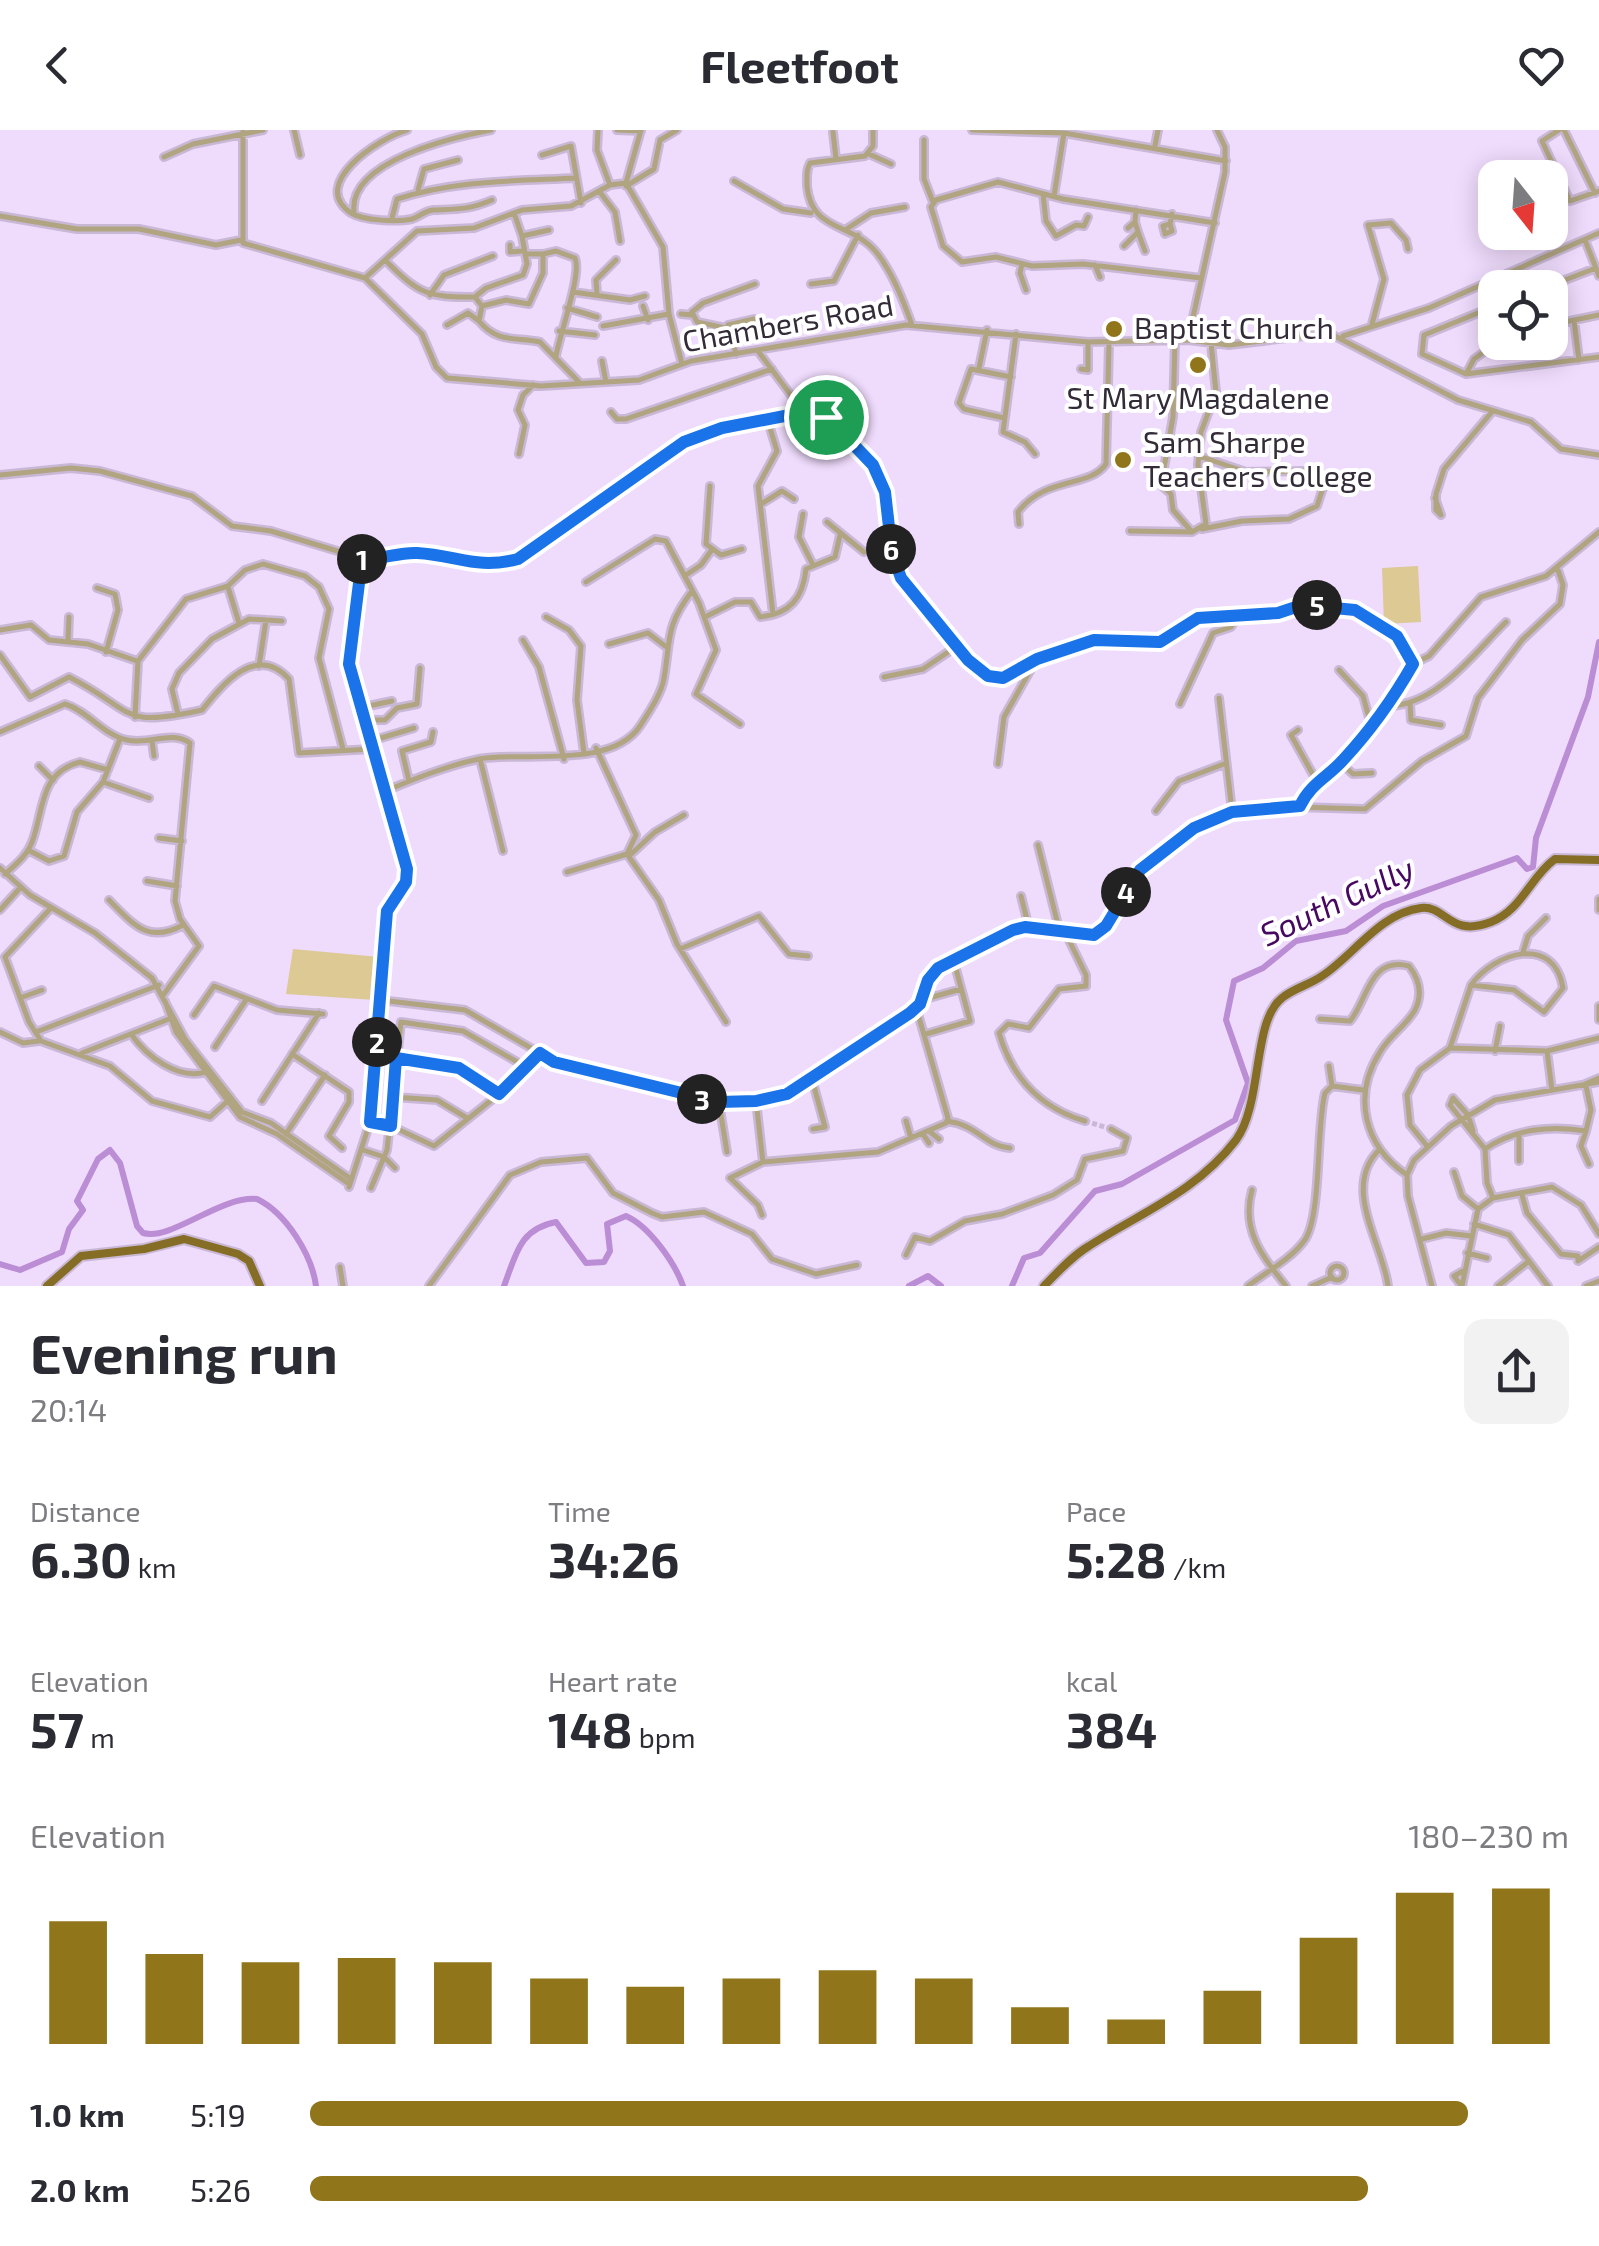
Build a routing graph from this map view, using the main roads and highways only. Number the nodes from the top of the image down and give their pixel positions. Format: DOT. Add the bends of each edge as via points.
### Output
graph roads {
  1 [pos="1599,860"];
  2 [pos="47,1286"];
  3 [pos="260,1286"];
  4 [pos="1044,1286"];
  1 -- 4 [label="main road" via="1554,859 1529,893 1479,925 1453,925 1430,908 1404,914 1321,977 1279,999 1236,1140 1189,1189 1092,1244"];
  2 -- 3 [label="main road" via="81,1256 184,1239 238,1254"];
}
